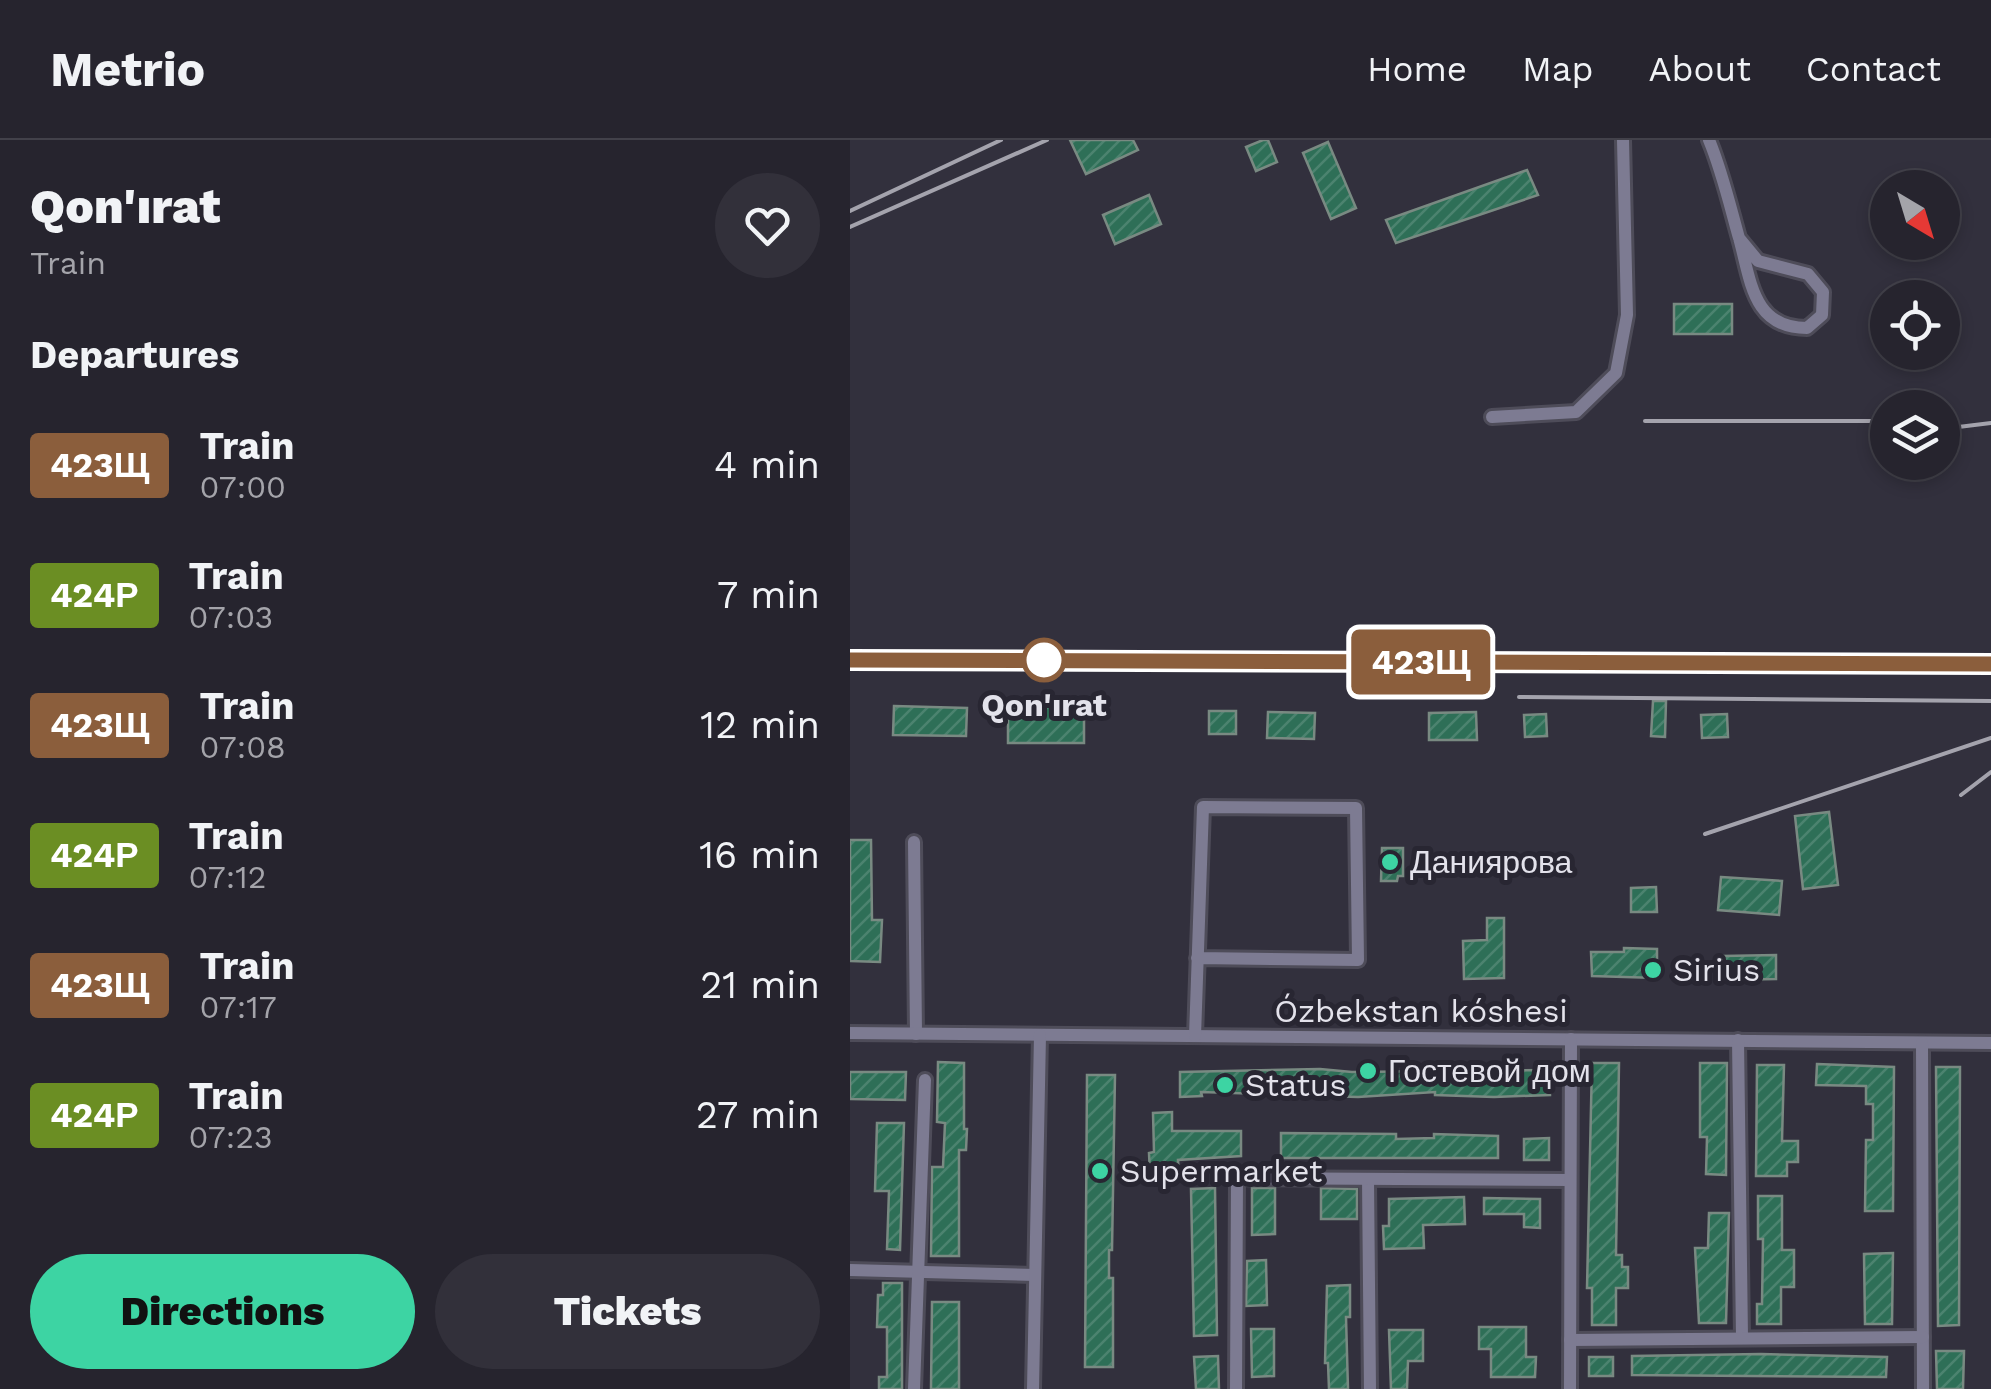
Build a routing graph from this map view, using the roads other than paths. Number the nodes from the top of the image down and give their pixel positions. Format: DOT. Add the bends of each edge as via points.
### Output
graph roads {
  1 [pos="1623,140"];
  2 [pos="1710,140"];
  3 [pos="1739,238"];
  4 [pos="1492,417"];
  5 [pos="914,842"];
  6 [pos="1198,958"];
  7 [pos="850,1033"];
  8 [pos="916,1034"];
  9 [pos="1040,1035"];
  10 [pos="1194,1036"];
  11 [pos="1570,1040"];
  12 [pos="1738,1040"];
  13 [pos="1922,1042"];
  14 [pos="1991,1043"];
  15 [pos="925,1080"];
  16 [pos="1368,1179"];
  17 [pos="1570,1180"];
  18 [pos="850,1270"];
  19 [pos="917,1272"];
  20 [pos="1035,1275"];
  21 [pos="1742,1337"];
  22 [pos="1923,1337"];
  23 [pos="1570,1340"];
  24 [pos="914,1389"];
  25 [pos="1033,1389"];
  26 [pos="1236,1389"];
  27 [pos="1370,1389"];
  28 [pos="1570,1389"];
  29 [pos="1923,1389"];
  1 -- 4 [label="street" via="1627,315 1616,374 1576,412"];
  2 -- 3 [label="street"];
  3 -- 3 [label="street" via="1758,261 1808,274 1823,292 1822,316 1807,328 1788,328 1770,316 1753,295"];
  5 -- 8 [label="street"];
  6 -- 6 [label="street" via="1202,807 1356,808 1358,960"];
  6 -- 10 [label="street"];
  7 -- 8 [label="street, Ózbekstan kóshesi"];
  8 -- 9 [label="street, Ózbekstan kóshesi"];
  9 -- 10 [label="street, Ózbekstan kóshesi"];
  9 -- 20 [label="street"];
  10 -- 11 [label="street, Ózbekstan kóshesi"];
  11 -- 12 [label="street, Ózbekstan kóshesi"];
  11 -- 17 [label="street"];
  12 -- 13 [label="street, Ózbekstan kóshesi"];
  12 -- 21 [label="street"];
  13 -- 14 [label="street, Ózbekstan kóshesi"];
  13 -- 22 [label="street"];
  15 -- 19 [label="street"];
  16 -- 17 [label="street"];
  16 -- 26 [label="street" via="1237,1178"];
  16 -- 27 [label="street"];
  17 -- 23 [label="street"];
  18 -- 19 [label="street"];
  19 -- 20 [label="street"];
  19 -- 24 [label="street"];
  20 -- 25 [label="street"];
  21 -- 22 [label="street"];
  21 -- 23 [label="street"];
  22 -- 29 [label="street"];
  23 -- 28 [label="street"];
}
